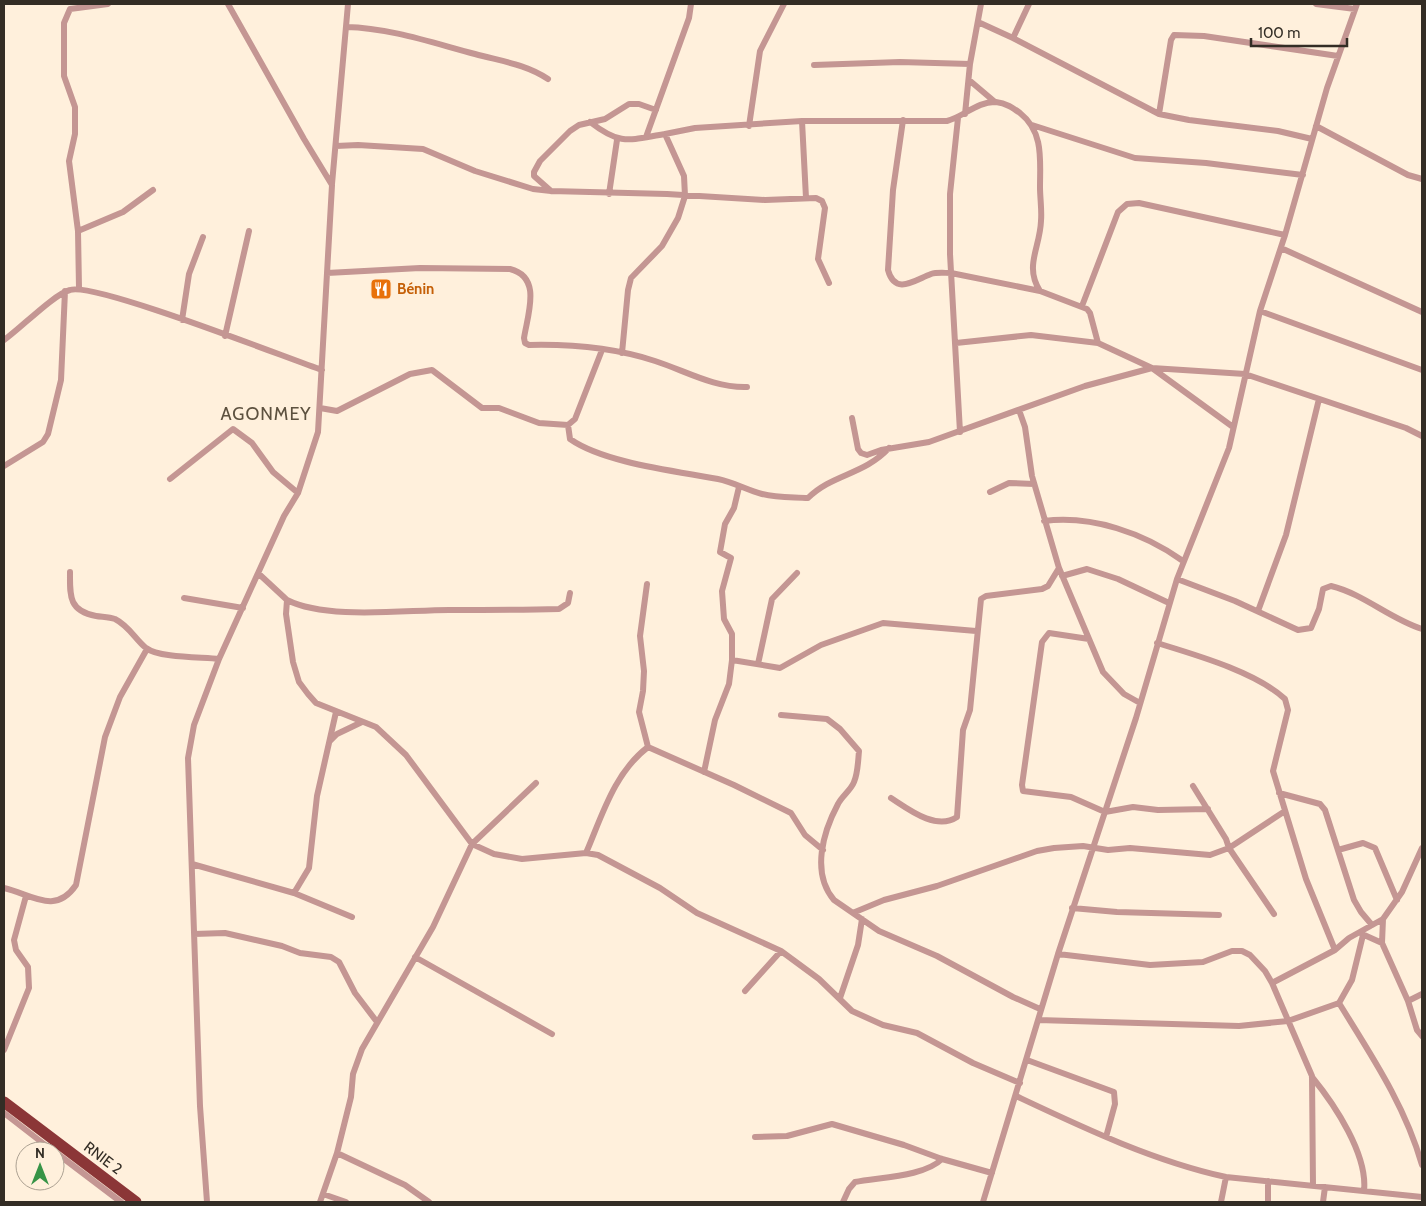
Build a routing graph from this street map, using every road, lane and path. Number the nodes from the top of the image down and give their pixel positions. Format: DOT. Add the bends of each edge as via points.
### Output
graph roads {
  1 [pos="108,4"];
  2 [pos="228,4"];
  3 [pos="348,4"];
  4 [pos="691,4"];
  5 [pos="784,4"];
  6 [pos="981,4"];
  7 [pos="1029,4"];
  8 [pos="1316,4"];
  9 [pos="1356,6"];
  10 [pos="978,22"];
  11 [pos="346,27"];
  12 [pos="1013,38"];
  13 [pos="1338,56"];
  14 [pos="970,64"];
  15 [pos="814,65"];
  16 [pos="548,79"];
  17 [pos="969,80"];
  18 [pos="995,102"];
  19 [pos="656,110"];
  20 [pos="965,114"];
  21 [pos="1159,114"];
  22 [pos="958,118"];
  23 [pos="903,120"];
  24 [pos="802,121"];
  25 [pos="590,122"];
  26 [pos="1032,125"];
  27 [pos="750,126"];
  28 [pos="1316,126"];
  29 [pos="665,134"];
  30 [pos="646,137"];
  31 [pos="1312,139"];
  32 [pos="617,140"];
  33 [pos="336,146"];
  34 [pos="1303,175"];
  35 [pos="1422,179"];
  36 [pos="332,185"];
  37 [pos="153,190"];
  38 [pos="551,191"];
  39 [pos="609,194"];
  40 [pos="685,196"];
  41 [pos="806,198"];
  42 [pos="78,231"];
  43 [pos="249,231"];
  44 [pos="1285,235"];
  45 [pos="203,237"];
  46 [pos="1281,248"];
  47 [pos="328,273"];
  48 [pos="951,274"];
  49 [pos="829,283"];
  50 [pos="79,288"];
  51 [pos="65,291"];
  52 [pos="1040,291"];
  53 [pos="1082,306"];
  54 [pos="1260,311"];
  55 [pos="1422,312"];
  56 [pos="182,320"];
  57 [pos="225,336"];
  58 [pos="4,340"];
  59 [pos="956,343"];
  60 [pos="1098,343"];
  61 [pos="602,350"];
  62 [pos="622,353"];
  63 [pos="1152,368"];
  64 [pos="322,370"];
  65 [pos="1422,370"];
  66 [pos="1245,374"];
  67 [pos="747,387"];
  68 [pos="1319,399"];
  69 [pos="320,408"];
  70 [pos="1019,410"];
  71 [pos="852,418"];
  72 [pos="568,425"];
  73 [pos="1234,427"];
  74 [pos="960,432"];
  75 [pos="1422,436"];
  76 [pos="889,448"];
  77 [pos="4,466"];
  78 [pos="170,479"];
  79 [pos="1034,484"];
  80 [pos="739,487"];
  81 [pos="990,492"];
  82 [pos="298,493"];
  83 [pos="1044,521"];
  84 [pos="1182,561"];
  85 [pos="1059,568"];
  86 [pos="70,572"];
  87 [pos="797,573"];
  88 [pos="259,574"];
  89 [pos="1062,576"];
  90 [pos="1177,579"];
  91 [pos="647,584"];
  92 [pos="570,593"];
  93 [pos="184,598"];
  94 [pos="287,600"];
  95 [pos="1169,604"];
  96 [pos="243,608"];
  97 [pos="1258,611"];
  98 [pos="1422,629"];
  99 [pos="976,631"];
  100 [pos="1089,638"];
  101 [pos="1158,643"];
  102 [pos="147,649"];
  103 [pos="219,659"];
  104 [pos="732,660"];
  105 [pos="758,664"];
  106 [pos="1140,703"];
  107 [pos="336,712"];
  108 [pos="781,715"];
  109 [pos="362,722"];
  110 [pos="329,742"];
  111 [pos="648,747"];
  112 [pos="704,772"];
  113 [pos="536,783"];
  114 [pos="1193,786"];
  115 [pos="1279,793"];
  116 [pos="891,798"];
  117 [pos="1208,809"];
  118 [pos="1285,811"];
  119 [pos="1105,812"];
  120 [pos="472,844"];
  121 [pos="1094,847"];
  122 [pos="1229,848"];
  123 [pos="1422,848"];
  124 [pos="822,850"];
  125 [pos="1338,850"];
  126 [pos="586,853"];
  127 [pos="192,864"];
  128 [pos="4,888"];
  129 [pos="294,894"];
  130 [pos="26,896"];
  131 [pos="1397,900"];
  132 [pos="1072,908"];
  133 [pos="855,912"];
  134 [pos="1274,914"];
  135 [pos="1219,915"];
  136 [pos="352,917"];
  137 [pos="862,919"];
  138 [pos="1383,919"];
  139 [pos="1372,925"];
  140 [pos="194,934"];
  141 [pos="1361,934"];
  142 [pos="1382,943"];
  143 [pos="1335,950"];
  144 [pos="780,951"];
  145 [pos="1058,954"];
  146 [pos="415,957"];
  147 [pos="1272,983"];
  148 [pos="745,991"];
  149 [pos="1422,994"];
  150 [pos="840,998"];
  151 [pos="1408,1001"];
  152 [pos="1339,1003"];
  153 [pos="1040,1009"];
  154 [pos="1038,1020"];
  155 [pos="1288,1021"];
  156 [pos="377,1022"];
  157 [pos="552,1034"];
  158 [pos="1422,1036"];
  159 [pos="4,1050"];
  160 [pos="1027,1060"];
  161 [pos="1312,1076"];
  162 [pos="1020,1083"];
  163 [pos="1016,1096"];
  164 [pos="4,1102"];
  165 [pos="7,1114"];
  166 [pos="755,1137"];
  167 [pos="1106,1137"];
  168 [pos="40,1141"];
  169 [pos="1422,1144"];
  170 [pos="336,1152"];
  171 [pos="1418,1152"];
  172 [pos="942,1159"];
  173 [pos="65,1160"];
  174 [pos="1422,1164"];
  175 [pos="992,1173"];
  176 [pos="1226,1177"];
  177 [pos="1268,1181"];
  178 [pos="1313,1186"];
  179 [pos="1325,1187"];
  180 [pos="1364,1191"];
  181 [pos="323,1194"];
  182 [pos="1422,1197"];
  183 [pos="121,1202"];
  184 [pos="136,1202"];
  185 [pos="207,1202"];
  186 [pos="320,1202"];
  187 [pos="346,1202"];
  188 [pos="429,1202"];
  189 [pos="844,1202"];
  190 [pos="983,1202"];
  191 [pos="1221,1202"];
  192 [pos="1268,1202"];
  193 [pos="1323,1202"];
  1 -- 42 [label="street" via="70,9 64,23 64,76 75,107 76,134 69,161"];
  2 -- 36 [label="street"];
  3 -- 11 [label="street"];
  4 -- 19 [label="street"];
  5 -- 27 [label="street" via="760,52"];
  6 -- 10 [label="street"];
  7 -- 12 [label="street"];
  8 -- 9 [label="street"];
  9 -- 13 [label="street"];
  10 -- 12 [label="street"];
  10 -- 14 [label="street"];
  11 -- 16 [label="street" via="367,27 401,34 526,67"];
  11 -- 33 [label="street"];
  12 -- 21 [label="street"];
  13 -- 21 [label="street" via="1204,36 1174,36"];
  13 -- 28 [label="street"];
  14 -- 15 [label="street"];
  14 -- 17 [label="street"];
  17 -- 18 [label="street"];
  17 -- 20 [label="street"];
  18 -- 20 [label="street" via="975,107"];
  18 -- 26 [label="street" via="1010,106"];
  19 -- 25 [label="street" via="629,104 604,119"];
  19 -- 30 [label="street"];
  20 -- 22 [label="street"];
  21 -- 31 [label="street"];
  22 -- 23 [label="street" via="947,121"];
  22 -- 48 [label="street" via="950,194"];
  23 -- 24 [label="street"];
  23 -- 48 [label="street" via="893,190 888,270 895,282 904,285 938,272"];
  24 -- 27 [label="street"];
  24 -- 41 [label="street"];
  25 -- 32 [label="street"];
  25 -- 38 [label="street" via="570,131 535,168 534,176"];
  26 -- 34 [label="street" via="1135,158"];
  26 -- 52 [label="street" via="1042,162 1041,222 1032,274"];
  27 -- 29 [label="street" via="694,128"];
  28 -- 31 [label="street"];
  28 -- 35 [label="street" via="1408,175"];
  29 -- 30 [label="street"];
  29 -- 40 [label="street" via="684,176"];
  30 -- 32 [label="street"];
  31 -- 34 [label="street"];
  32 -- 39 [label="street"];
  33 -- 36 [label="street"];
  33 -- 38 [label="street" via="424,150 475,171"];
  34 -- 44 [label="street"];
  36 -- 47 [label="street"];
  37 -- 42 [label="street" via="123,212"];
  38 -- 39 [label="street"];
  39 -- 40 [label="street"];
  40 -- 41 [label="street" via="765,200"];
  40 -- 62 [label="street" via="678,218 662,246 631,278"];
  41 -- 49 [label="street" via="822,201 825,208 818,259"];
  42 -- 50 [label="street"];
  43 -- 57 [label="street"];
  44 -- 46 [label="street"];
  44 -- 53 [label="street" via="1139,203 1127,204 1118,212"];
  45 -- 56 [label="street" via="189,274"];
  46 -- 54 [label="street"];
  46 -- 55 [label="street"];
  47 -- 61 [label="street" via="420,268 520,272 528,278 531,291 525,343 577,345"];
  47 -- 64 [label="street"];
  48 -- 52 [label="street"];
  48 -- 59 [label="street"];
  50 -- 51 [label="street"];
  50 -- 56 [label="street"];
  51 -- 58 [label="street"];
  51 -- 77 [label="street" via="61,380 48,434 43,442"];
  52 -- 53 [label="street"];
  53 -- 60 [label="street" via="1090,314"];
  54 -- 65 [label="street"];
  54 -- 66 [label="street"];
  56 -- 57 [label="street"];
  57 -- 64 [label="street"];
  59 -- 60 [label="street" via="1031,335"];
  59 -- 74 [label="street"];
  60 -- 63 [label="street"];
  61 -- 62 [label="street"];
  61 -- 72 [label="street" via="575,419"];
  62 -- 67 [label="street" via="719,385"];
  63 -- 66 [label="street"];
  63 -- 70 [label="street" via="1085,386"];
  63 -- 73 [label="street"];
  64 -- 69 [label="street"];
  66 -- 68 [label="street"];
  66 -- 73 [label="street"];
  68 -- 75 [label="street"];
  68 -- 97 [label="street" via="1286,535"];
  69 -- 72 [label="street" via="337,411 410,374 432,370 482,408 498,408 539,423"];
  69 -- 82 [label="street" via="318,432"];
  70 -- 74 [label="street"];
  70 -- 79 [label="street" via="1025,427"];
  71 -- 76 [label="street" via="861,453"];
  72 -- 80 [label="street" via="570,439 597,452"];
  73 -- 84 [label="street" via="1223,463"];
  74 -- 76 [label="street" via="929,442"];
  76 -- 80 [label="street" via="852,475 826,483 808,498 774,497"];
  78 -- 82 [label="street" via="233,429 252,443 273,472"];
  79 -- 81 [label="street" via="1009,483"];
  79 -- 83 [label="street"];
  80 -- 104 [label="street" via="734,508 725,524 720,552 732,558 722,591 724,620 732,634"];
  82 -- 88 [label="street" via="284,516"];
  83 -- 84 [label="street" via="1092,522 1142,538"];
  83 -- 85 [label="street"];
  84 -- 90 [label="street"];
  85 -- 89 [label="street"];
  85 -- 99 [label="street" via="1048,586 1042,589 981,599"];
  86 -- 102 [label="street" via="73,604 83,612 116,620"];
  87 -- 105 [label="street" via="772,599"];
  88 -- 94 [label="street"];
  88 -- 96 [label="street"];
  89 -- 95 [label="street" via="1087,569"];
  89 -- 100 [label="street"];
  90 -- 95 [label="street"];
  90 -- 97 [label="street"];
  91 -- 111 [label="street" via="640,636 643,691 638,712"];
  92 -- 94 [label="street" via="568,604 559,609 490,611 347,612 300,607"];
  93 -- 96 [label="street"];
  94 -- 107 [label="street" via="292,662 299,682 316,703"];
  95 -- 101 [label="street"];
  96 -- 103 [label="street"];
  97 -- 98 [label="street" via="1304,631 1315,623 1323,589 1331,586"];
  99 -- 105 [label="street" via="883,623 807,651 780,668"];
  99 -- 116 [label="street" via="970,710 963,730 957,817 952,820 928,819"];
  100 -- 106 [label="street" via="1103,672 1124,694"];
  100 -- 119 [label="street" via="1056,633 1049,634 1042,642 1022,785 1027,794 1070,797"];
  101 -- 106 [label="street"];
  101 -- 115 [label="street" via="1230,668 1285,699 1288,710 1273,763"];
  102 -- 103 [label="street" via="172,655"];
  102 -- 130 [label="street" via="120,697 105,737 76,885 68,896 51,901"];
  103 -- 127 [label="street" via="194,726 188,758"];
  104 -- 105 [label="street"];
  104 -- 112 [label="street" via="729,684 715,720"];
  106 -- 119 [label="street"];
  107 -- 109 [label="street"];
  107 -- 110 [label="street"];
  108 -- 124 [label="street" via="827,719 859,751 854,784 838,803"];
  109 -- 110 [label="street" via="337,734"];
  109 -- 120 [label="street" via="376,727 406,755"];
  110 -- 129 [label="street" via="317,796 309,868"];
  111 -- 112 [label="street"];
  111 -- 126 [label="street" via="630,762 619,778"];
  112 -- 124 [label="street" via="791,813 805,835"];
  113 -- 120 [label="street"];
  114 -- 117 [label="street"];
  115 -- 118 [label="street"];
  115 -- 125 [label="street" via="1320,804"];
  117 -- 119 [label="street" via="1133,807"];
  117 -- 122 [label="street"];
  118 -- 122 [label="street"];
  118 -- 143 [label="street" via="1306,878"];
  119 -- 121 [label="street"];
  120 -- 126 [label="street" via="494,854 522,859"];
  120 -- 146 [label="street" via="433,927"];
  121 -- 122 [label="street" via="1210,855"];
  121 -- 132 [label="street"];
  121 -- 133 [label="street" via="1037,851"];
  122 -- 134 [label="street"];
  123 -- 131 [label="street"];
  124 -- 133 [label="street" via="821,876 825,888 834,900"];
  125 -- 131 [label="street" via="1363,844 1375,848"];
  125 -- 139 [label="street" via="1354,900"];
  126 -- 144 [label="street" via="615,863 697,913"];
  127 -- 129 [label="street"];
  127 -- 140 [label="street"];
  128 -- 130 [label="street"];
  129 -- 136 [label="street"];
  130 -- 159 [label="street" via="14,940 16,950 28,967 29,988"];
  131 -- 138 [label="street"];
  132 -- 135 [label="street"];
  132 -- 145 [label="street"];
  133 -- 137 [label="street"];
  137 -- 150 [label="street" via="858,945"];
  137 -- 153 [label="street" via="879,931 937,956"];
  138 -- 139 [label="street"];
  138 -- 142 [label="street"];
  139 -- 141 [label="street"];
  140 -- 156 [label="street" via="225,933 300,953 332,957 339,962 354,993"];
  140 -- 185 [label="street"];
  141 -- 142 [label="street"];
  141 -- 143 [label="street"];
  141 -- 152 [label="street" via="1352,980"];
  142 -- 151 [label="street"];
  143 -- 147 [label="street"];
  144 -- 148 [label="street"];
  144 -- 150 [label="street"];
  145 -- 147 [label="street" via="1150,965 1203,962 1242,950 1250,955"];
  145 -- 153 [label="street"];
  146 -- 156 [label="street"];
  146 -- 157 [label="street"];
  147 -- 155 [label="street"];
  149 -- 151 [label="street"];
  150 -- 162 [label="street" via="852,1011 883,1025 917,1033 973,1063"];
  151 -- 158 [label="street"];
  152 -- 155 [label="street"];
  152 -- 171 [label="street" via="1379,1064"];
  153 -- 154 [label="street"];
  154 -- 155 [label="street" via="1239,1026"];
  154 -- 160 [label="street"];
  155 -- 161 [label="street"];
  156 -- 170 [label="street" via="353,1074 351,1097"];
  160 -- 162 [label="street"];
  160 -- 167 [label="street" via="1114,1092 1115,1104"];
  161 -- 178 [label="street"];
  161 -- 180 [label="street" via="1330,1099 1356,1150 1365,1171"];
  162 -- 163 [label="street"];
  163 -- 167 [label="street"];
  163 -- 175 [label="street"];
  164 -- 165 [label="highway, RNIE 2 / RNIE 2"];
  165 -- 168 [label="street"];
  165 -- 184 [label="highway, RNIE 2 / RNIE 2"];
  166 -- 172 [label="street" via="787,1136 832,1124"];
  167 -- 176 [label="street" via="1201,1172"];
  169 -- 171 [label="street"];
  170 -- 181 [label="street"];
  170 -- 188 [label="street" via="405,1185"];
  171 -- 174 [label="street"];
  172 -- 175 [label="street"];
  172 -- 189 [label="street" via="936,1165 909,1173 855,1182"];
  173 -- 183 [label="street"];
  175 -- 190 [label="street"];
  176 -- 177 [label="street"];
  176 -- 191 [label="street"];
  177 -- 178 [label="street"];
  177 -- 192 [label="street"];
  178 -- 179 [label="street"];
  179 -- 180 [label="street"];
  179 -- 193 [label="street"];
  180 -- 182 [label="street"];
  181 -- 186 [label="street"];
  181 -- 187 [label="street"];
}
